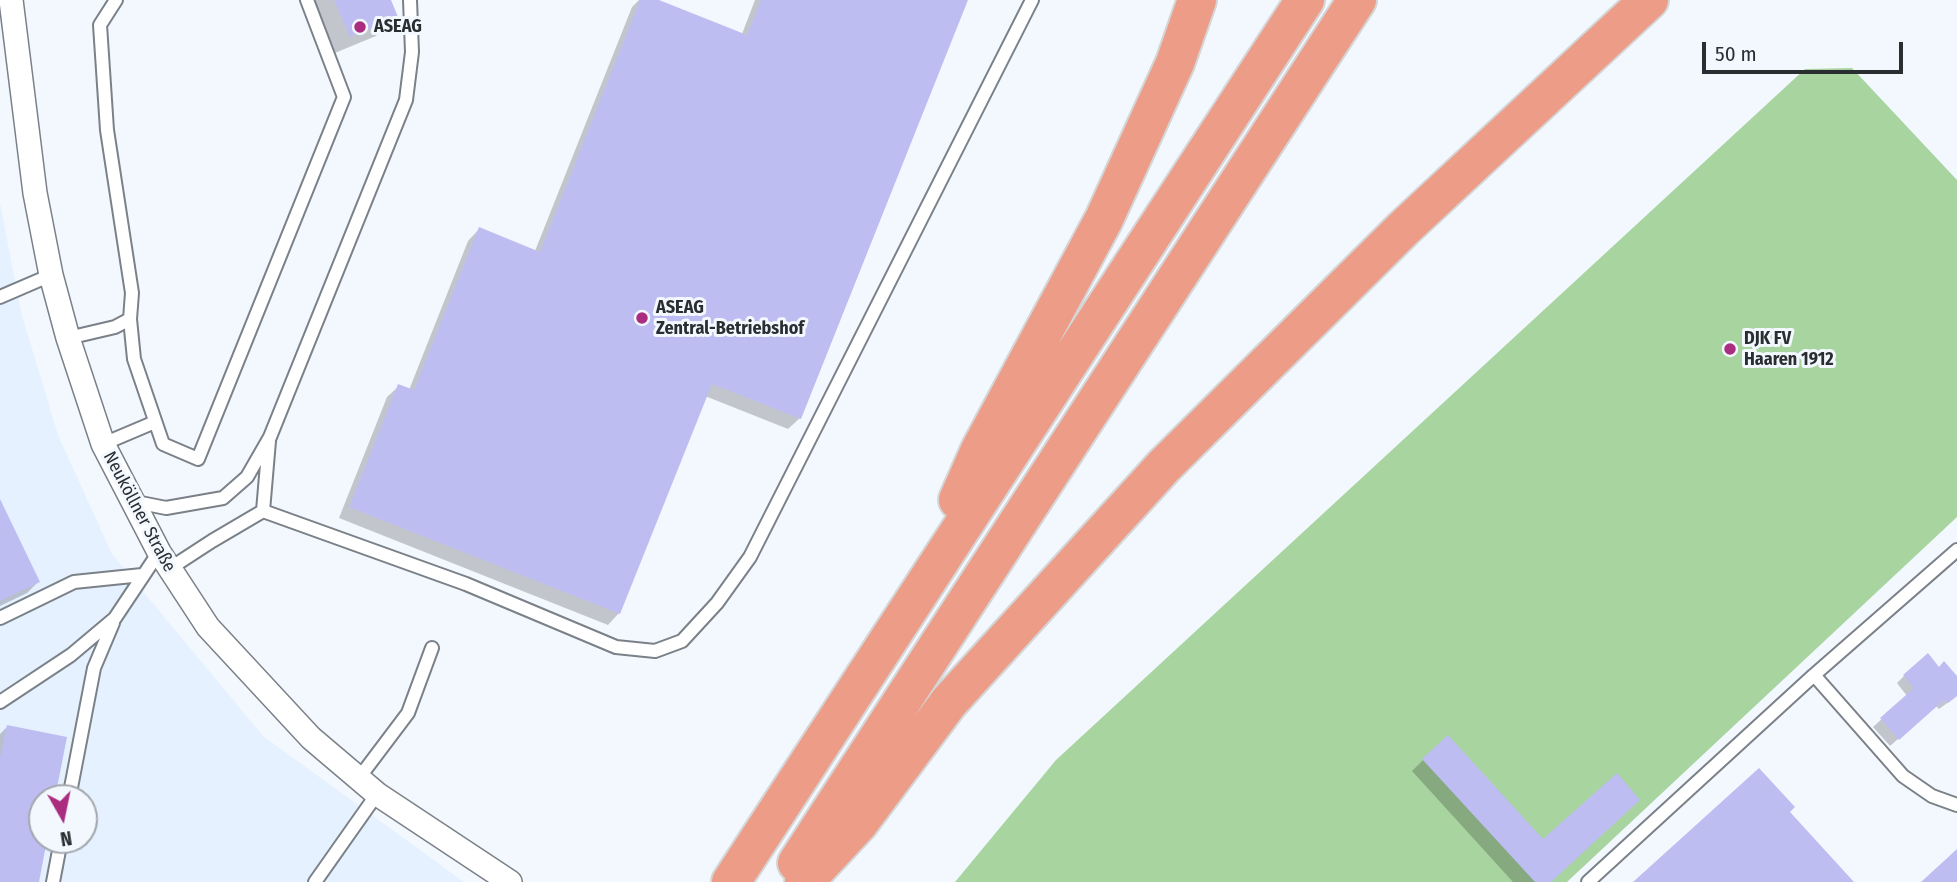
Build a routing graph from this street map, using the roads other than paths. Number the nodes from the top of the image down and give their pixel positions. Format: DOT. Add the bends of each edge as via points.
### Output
graph roads {
  1 [pos="11,0"];
  2 [pos="116,0"];
  3 [pos="307,0"];
  4 [pos="410,0"];
  5 [pos="1032,0"];
  6 [pos="1197,0"];
  7 [pos="1306,0"];
  8 [pos="1357,0"];
  9 [pos="1648,0"];
  10 [pos="51,275"];
  11 [pos="0,297"];
  12 [pos="130,319"];
  13 [pos="68,338"];
  14 [pos="155,422"];
  15 [pos="270,437"];
  16 [pos="103,444"];
  17 [pos="131,501"];
  18 [pos="263,511"];
  19 [pos="1957,550"];
  20 [pos="164,561"];
  21 [pos="142,575"];
  22 [pos="911,608"];
  23 [pos="0,618"];
  24 [pos="115,618"];
  25 [pos="432,648"];
  26 [pos="1814,675"];
  27 [pos="0,702"];
  28 [pos="359,778"];
  29 [pos="72,784"];
  30 [pos="377,794"];
  31 [pos="1957,805"];
  32 [pos="58,854"];
  33 [pos="53,882"];
  34 [pos="315,882"];
  35 [pos="510,882"];
  36 [pos="732,882"];
  37 [pos="785,882"];
  38 [pos="804,882"];
  39 [pos="1588,882"];
  1 -- 10 [label="street, Neuköllner Straße" via="35,192"];
  2 -- 12 [label="lane" via="100,25 107,130 132,293"];
  3 -- 14 [label="lane" via="344,97 198,459 163,444"];
  4 -- 15 [label="lane" via="412,52 406,100"];
  5 -- 18 [label="lane" via="750,558 682,642 655,651 616,646 466,584"];
  6 -- 22 [label="highway" via="1175,63 1104,219 980,450"];
  7 -- 22 [label="highway"];
  8 -- 37 [label="highway"];
  9 -- 38 [label="highway" via="1404,228 1164,466 949,702 859,823"];
  10 -- 11 [label="lane"];
  10 -- 13 [label="street, Neuköllner Straße"];
  12 -- 13 [label="lane"];
  12 -- 14 [label="lane" via="134,359"];
  13 -- 16 [label="street, Neuköllner Straße"];
  14 -- 16 [label="lane"];
  15 -- 17 [label="lane" via="247,477 223,498 166,508"];
  15 -- 18 [label="lane"];
  16 -- 17 [label="street, Neuköllner Straße"];
  17 -- 20 [label="street, Neuköllner Straße"];
  18 -- 20 [label="lane" via="212,541"];
  19 -- 26 [label="lane"];
  20 -- 21 [label="lane"];
  20 -- 28 [label="street, Neuköllner Straße" via="208,627 311,738"];
  21 -- 23 [label="lane" via="74,582"];
  21 -- 24 [label="lane"];
  22 -- 36 [label="highway"];
  24 -- 27 [label="lane"];
  24 -- 29 [label="lane" via="94,668"];
  25 -- 28 [label="lane" via="408,713"];
  26 -- 31 [label="lane" via="1903,776 1932,796"];
  26 -- 39 [label="lane"];
  28 -- 30 [label="street, Neuköllner Straße"];
  30 -- 34 [label="lane"];
  30 -- 35 [label="street, Neuköllner Straße"];
  32 -- 33 [label="lane"];
}
